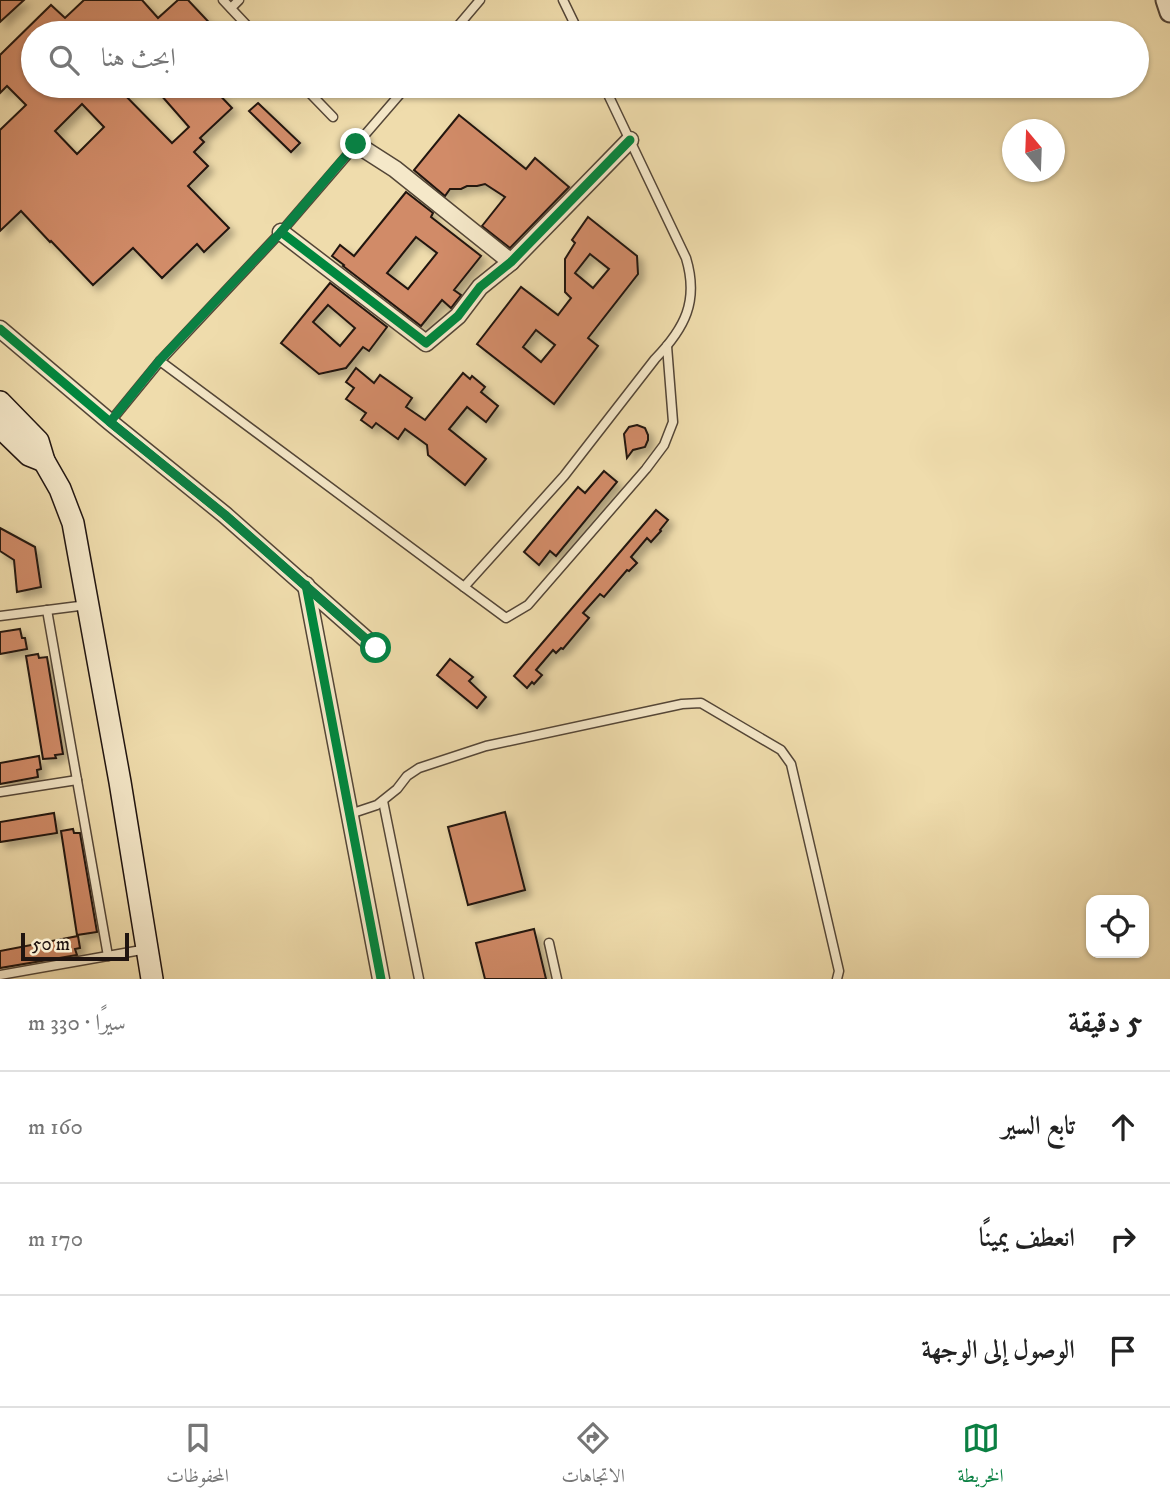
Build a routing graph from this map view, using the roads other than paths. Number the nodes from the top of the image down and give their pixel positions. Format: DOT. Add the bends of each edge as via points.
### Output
graph roads {
  1 [pos="223,0"];
  2 [pos="239,0"];
  3 [pos="480,0"];
  4 [pos="563,0"];
  5 [pos="1166,0"];
  6 [pos="231,8"];
  7 [pos="1170,12"];
  8 [pos="243,21"];
  9 [pos="462,21"];
  10 [pos="573,21"];
  11 [pos="315,98"];
  12 [pos="396,98"];
  13 [pos="610,98"];
  14 [pos="333,117"];
  15 [pos="630,141"];
  16 [pos="356,144"];
  17 [pos="281,232"];
  18 [pos="511,262"];
  19 [pos="0,329"];
  20 [pos="667,346"];
  21 [pos="160,360"];
  22 [pos="0,402"];
  23 [pos="110,422"];
  24 [pos="0,427"];
  25 [pos="44,461"];
  26 [pos="306,585"];
  27 [pos="464,587"];
  28 [pos="89,605"];
  29 [pos="47,610"];
  30 [pos="0,616"];
  31 [pos="376,648"];
  32 [pos="77,780"];
  33 [pos="0,792"];
  34 [pos="383,801"];
  35 [pos="349,814"];
  36 [pos="549,943"];
  37 [pos="147,949"];
  38 [pos="107,956"];
  39 [pos="0,975"];
  40 [pos="152,979"];
  41 [pos="381,979"];
  42 [pos="419,979"];
  43 [pos="557,979"];
  44 [pos="837,979"];
  1 -- 6 [label="lane"];
  2 -- 6 [label="lane"];
  3 -- 9 [label="lane"];
  4 -- 10 [label="lane"];
  5 -- 7 [label="street"];
  6 -- 8 [label="lane"];
  11 -- 14 [label="lane"];
  12 -- 16 [label="lane"];
  13 -- 15 [label="lane"];
  15 -- 18 [label="street"];
  15 -- 20 [label="lane" via="691,273 687,315"];
  16 -- 17 [label="lane"];
  16 -- 18 [label="street" via="395,169"];
  17 -- 18 [label="street" via="426,343"];
  17 -- 21 [label="lane"];
  19 -- 23 [label="street"];
  20 -- 27 [label="lane" via="564,477"];
  20 -- 27 [label="lane" via="673,422 664,445 646,469 528,605 506,618"];
  21 -- 23 [label="lane"];
  21 -- 27 [label="lane"];
  22 -- 25 [label="main road" via="38,441"];
  23 -- 26 [label="street"];
  24 -- 25 [label="main road" via="29,455"];
  25 -- 28 [label="main road" via="73,523"];
  26 -- 31 [label="street"];
  26 -- 35 [label="street"];
  28 -- 29 [label="lane"];
  28 -- 37 [label="main road"];
  29 -- 30 [label="lane"];
  29 -- 32 [label="lane"];
  32 -- 33 [label="lane"];
  32 -- 38 [label="lane"];
  34 -- 35 [label="lane"];
  34 -- 42 [label="lane"];
  34 -- 44 [label="lane" via="419,768 486,746 682,704 701,704 781,750 792,764 839,971"];
  35 -- 41 [label="street"];
  36 -- 43 [label="lane"];
  37 -- 38 [label="lane"];
  37 -- 40 [label="main road"];
  38 -- 39 [label="lane"];
}
